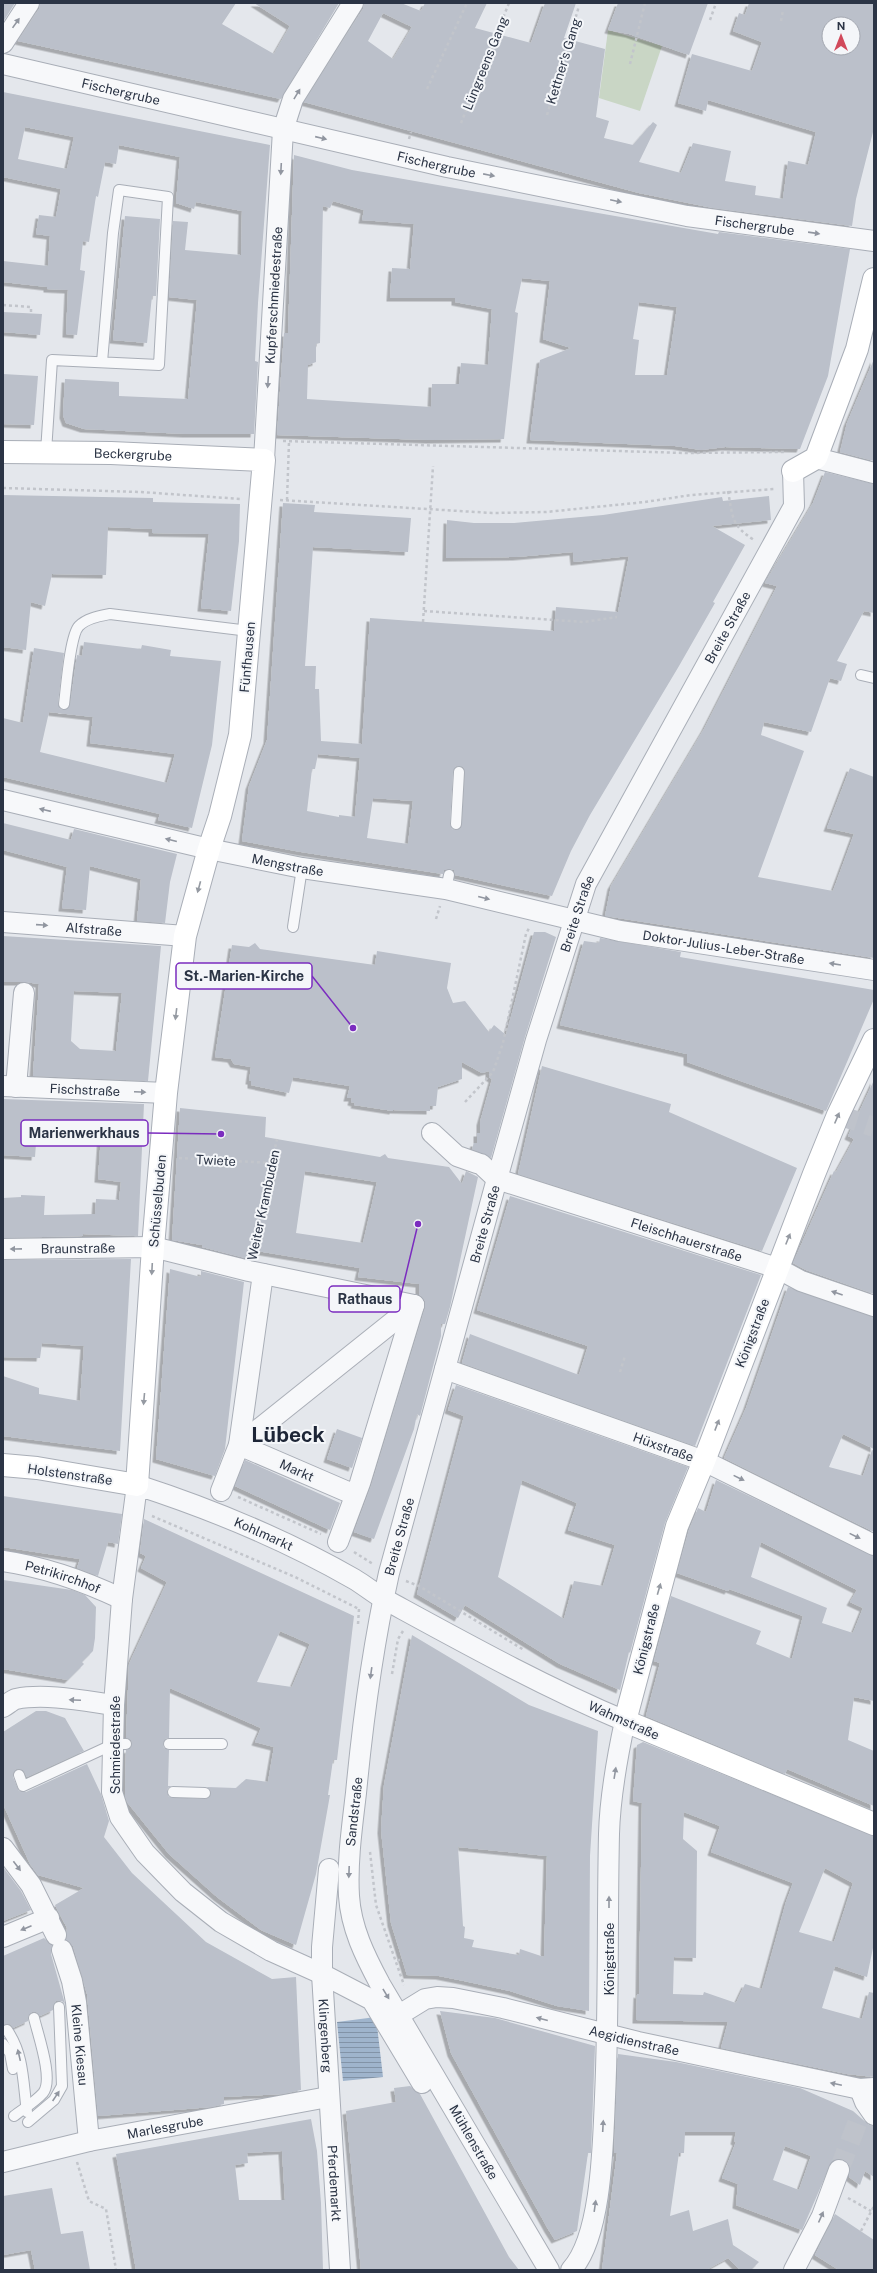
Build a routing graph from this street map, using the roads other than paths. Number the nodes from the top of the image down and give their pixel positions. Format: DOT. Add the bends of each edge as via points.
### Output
graph roads {
  1 [pos="29,3"];
  2 [pos="353,3"];
  3 [pos="3,43"];
  4 [pos="3,64"];
  5 [pos="283,130"];
  6 [pos="874,241"];
  7 [pos="874,280"];
  8 [pos="102,362"];
  9 [pos="264,450"];
  10 [pos="3,452"];
  11 [pos="46,452"];
  12 [pos="816,458"];
  13 [pos="874,473"];
  14 [pos="793,480"];
  15 [pos="250,631"];
  16 [pos="861,675"];
  17 [pos="874,678"];
  18 [pos="64,704"];
  19 [pos="459,772"];
  20 [pos="3,800"];
  21 [pos="456,824"];
  22 [pos="209,849"];
  23 [pos="302,868"];
  24 [pos="574,920"];
  25 [pos="3,922"];
  26 [pos="293,927"];
  27 [pos="186,936"];
  28 [pos="874,970"];
  29 [pos="24,993"];
  30 [pos="874,1040"];
  31 [pos="9,1086"];
  32 [pos="166,1093"];
  33 [pos="432,1133"];
  34 [pos="497,1179"];
  35 [pos="153,1247"];
  36 [pos="3,1249"];
  37 [pos="777,1268"];
  38 [pos="256,1273"];
  39 [pos="414,1305"];
  40 [pos="874,1306"];
  41 [pos="445,1369"];
  42 [pos="239,1444"];
  43 [pos="704,1461"];
  44 [pos="3,1465"];
  45 [pos="137,1485"];
  46 [pos="221,1491"];
  47 [pos="355,1495"];
  48 [pos="338,1542"];
  49 [pos="874,1545"];
  50 [pos="3,1561"];
  51 [pos="383,1598"];
  52 [pos="122,1599"];
  53 [pos="114,1706"];
  54 [pos="3,1707"];
  55 [pos="625,1721"];
  56 [pos="120,1744"];
  57 [pos="169,1744"];
  58 [pos="222,1744"];
  59 [pos="19,1775"];
  60 [pos="173,1792"];
  61 [pos="205,1793"];
  62 [pos="874,1824"];
  63 [pos="3,1848"];
  64 [pos="329,1868"];
  65 [pos="57,1931"];
  66 [pos="3,1937"];
  67 [pos="322,1974"];
  68 [pos="59,2007"];
  69 [pos="406,2011"];
  70 [pos="34,2018"];
  71 [pos="7,2030"];
  72 [pos="608,2035"];
  73 [pos="3,2044"];
  74 [pos="417,2059"];
  75 [pos="13,2069"];
  76 [pos="422,2083"];
  77 [pos="328,2097"];
  78 [pos="867,2102"];
  79 [pos="26,2107"];
  80 [pos="14,2116"];
  81 [pos="81,2143"];
  82 [pos="3,2162"];
  83 [pos="839,2170"];
  84 [pos="340,2270"];
  85 [pos="549,2270"];
  86 [pos="572,2270"];
  87 [pos="794,2270"];
  3 -- 1 [label="street, one-way"];
  5 -- 2 [label="street, Kupferschmiedestraße, one-way" via="293,99"];
  4 -- 5 [label="street, Fischergrube"];
  5 -- 6 [label="street, Fischergrube, one-way" via="447,167 687,216"];
  5 -- 9 [label="street, Kupferschmiedestraße, one-way"];
  7 -- 12 [label="street" via="857,349"];
  8 -- 8 [label="lane" via="159,365 168,197 119,190"];
  8 -- 11 [label="lane" via="52,360"];
  9 -- 11 [label="street, Beckergrube"];
  9 -- 15 [label="street, Fünfhausen"];
  10 -- 11 [label="street, Beckergrube"];
  12 -- 13 [label="street"];
  12 -- 14 [label="street"];
  14 -- 24 [label="street, Breite Straße" via="794,506 586,884"];
  15 -- 18 [label="lane" via="110,614 92,618 79,626 72,645"];
  15 -- 22 [label="street, Fünfhausen" via="240,735"];
  16 -- 17 [label="lane"];
  19 -- 21 [label="lane"];
  22 -- 20 [label="street, Mengstraße, one-way"];
  22 -- 23 [label="street, Mengstraße"];
  22 -- 27 [label="street, Schüsselbuden, one-way"];
  23 -- 24 [label="street, Mengstraße, one-way" via="447,882"];
  23 -- 26 [label="lane"];
  28 -- 24 [label="street, Doktor-Julius-Leber-Straße, one-way" via="620,930"];
  24 -- 34 [label="street, Breite Straße" via="536,1040"];
  25 -- 27 [label="street, Alfstraße, one-way"];
  27 -- 32 [label="street, Schüsselbuden, one-way"];
  29 -- 31 [label="street"];
  37 -- 30 [label="street, Königstraße, one-way" via="838,1115"];
  31 -- 32 [label="street, Fischstraße, one-way"];
  32 -- 35 [label="street, Schüsselbuden"];
  33 -- 34 [label="street" via="457,1156 479,1163"];
  34 -- 37 [label="street, Fleischhauerstraße"];
  34 -- 41 [label="street, Breite Straße"];
  35 -- 36 [label="street, Braunstraße, one-way"];
  35 -- 38 [label="street, Braunstraße"];
  35 -- 45 [label="street, Schüsselbuden, one-way"];
  40 -- 37 [label="street, Fleischhauerstraße, one-way" via="801,1280"];
  43 -- 37 [label="street, Königstraße, one-way"];
  38 -- 39 [label="street, Braunstraße"];
  38 -- 42 [label="street"];
  39 -- 42 [label="street"];
  39 -- 47 [label="street"];
  41 -- 43 [label="street, Hüxstraße"];
  41 -- 51 [label="street, Breite Straße"];
  42 -- 46 [label="street"];
  42 -- 47 [label="street, Markt"];
  43 -- 49 [label="street, Hüxstraße, one-way"];
  55 -- 43 [label="street, Königstraße, one-way" via="677,1526"];
  44 -- 45 [label="street, Holstenstraße" via="44,1469"];
  45 -- 51 [label="street, Kohlmarkt" via="213,1512 283,1543 355,1579"];
  45 -- 52 [label="street, Schmiedestraße"];
  47 -- 48 [label="street"];
  50 -- 52 [label="street, Petrikirchhof" via="26,1564 86,1582"];
  51 -- 55 [label="street, Wahmstraße" via="546,1685"];
  51 -- 69 [label="street, Sandstraße, one-way" via="360,1749 349,1896 357,1937 366,1957"];
  52 -- 53 [label="street, Schmiedestraße"];
  53 -- 54 [label="street, one-way" via="82,1700 36,1698 15,1699"];
  53 -- 56 [label="street, Schmiedestraße"];
  55 -- 62 [label="street, Wahmstraße"];
  72 -- 55 [label="street, Königstraße, one-way" via="609,1833 613,1784"];
  56 -- 59 [label="lane" via="23,1786"];
  56 -- 67 [label="street, Schmiedestraße" via="120,1817 145,1853 183,1892 221,1922 271,1951"];
  57 -- 58 [label="lane"];
  60 -- 61 [label="lane"];
  63 -- 65 [label="street, Kleine Kiesau, one-way" via="31,1885"];
  64 -- 67 [label="street, Klingenberg"];
  65 -- 66 [label="street, one-way"];
  65 -- 81 [label="street, Kleine Kiesau" via="76,2002"];
  67 -- 74 [label="street, Klingenberg" via="372,2000"];
  67 -- 77 [label="street, Klingenberg"];
  79 -- 68 [label="lane, one-way" via="28,2122 54,2100 62,2086"];
  72 -- 69 [label="street, Aegidienstraße, one-way" via="453,1998 437,1997 425,2000"];
  69 -- 74 [label="street, Mühlenstraße"];
  70 -- 79 [label="lane" via="48,2079 43,2093"];
  79 -- 71 [label="lane, one-way" via="20,2057 17,2046"];
  78 -- 72 [label="street, Aegidienstraße, one-way" via="703,2056"];
  86 -- 72 [label="street, Königstraße, one-way" via="586,2245 593,2217 603,2136"];
  73 -- 75 [label="lane" via="10,2053"];
  74 -- 76 [label="street, Klingenberg"];
  74 -- 85 [label="street, Mühlenstraße"];
  77 -- 81 [label="street, Marlesgrube"];
  77 -- 84 [label="street, Pferdemarkt"];
  79 -- 80 [label="lane"];
  81 -- 82 [label="street, Marlesgrube"];
  87 -- 83 [label="street, one-way" via="822,2216"];
}
